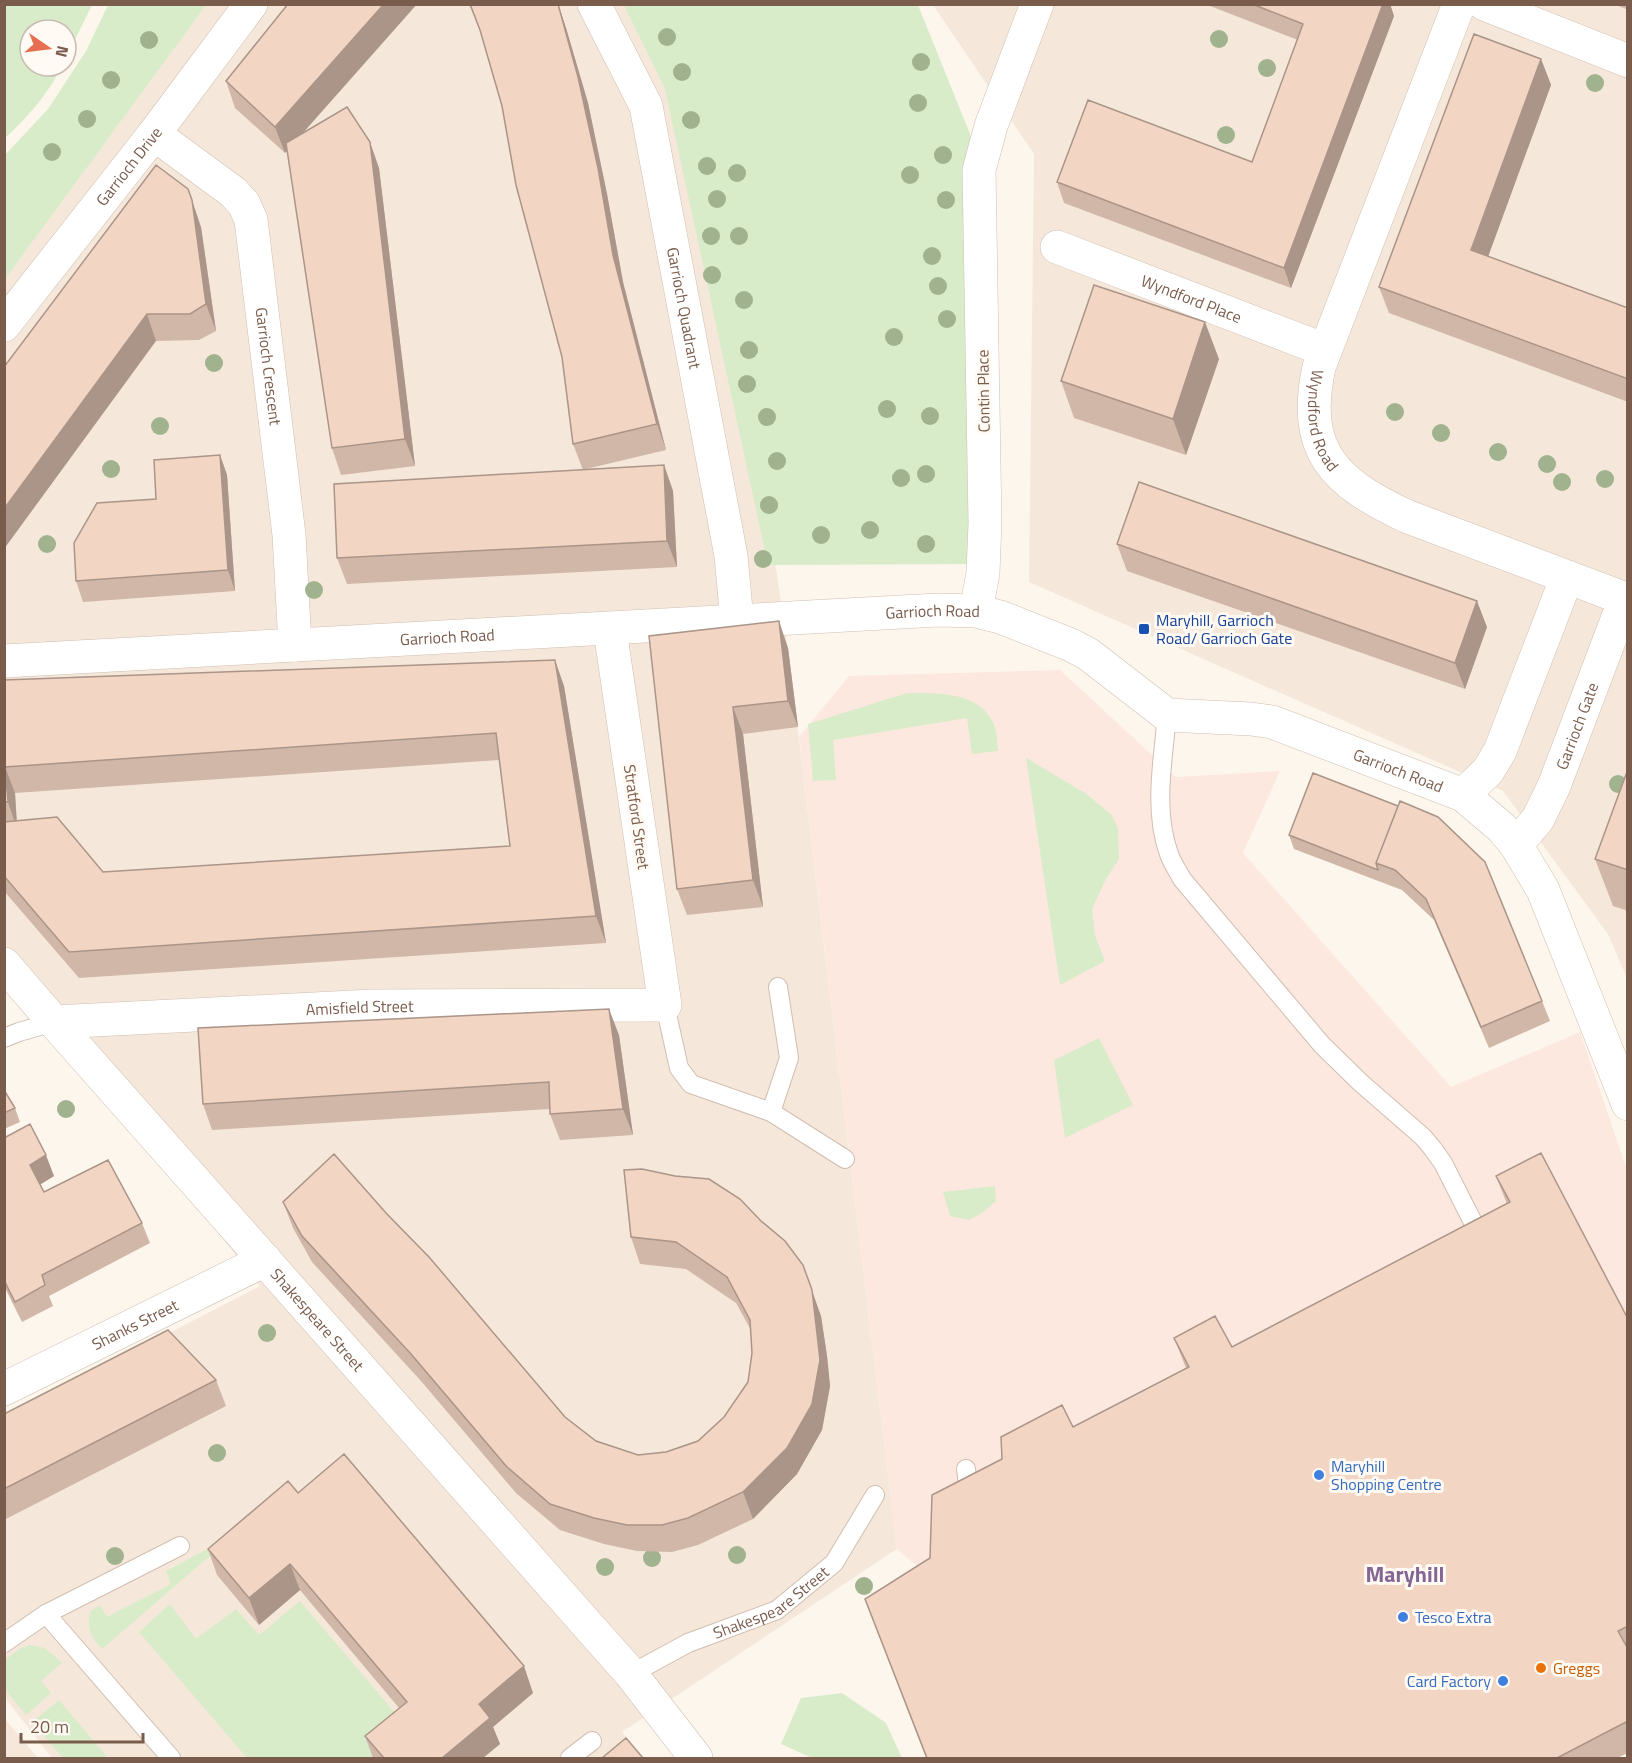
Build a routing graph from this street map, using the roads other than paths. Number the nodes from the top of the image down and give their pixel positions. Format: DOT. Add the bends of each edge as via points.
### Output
graph roads {
  1 [pos="251,4"];
  2 [pos="594,4"];
  3 [pos="1037,4"];
  4 [pos="1459,4"];
  5 [pos="1484,4"];
  6 [pos="1628,61"];
  7 [pos="154,134"];
  8 [pos="1057,247"];
  9 [pos="4,325"];
  10 [pos="1325,350"];
  11 [pos="1567,577"];
  12 [pos="1626,599"];
  13 [pos="976,611"];
  14 [pos="737,621"];
  15 [pos="610,630"];
  16 [pos="295,645"];
  17 [pos="4,662"];
  18 [pos="1167,715"];
  19 [pos="1463,795"];
  20 [pos="1516,845"];
  21 [pos="4,964"];
  22 [pos="778,987"];
  23 [pos="664,1005"];
  24 [pos="54,1022"];
  25 [pos="4,1038"];
  26 [pos="1628,1104"];
  27 [pos="771,1112"];
  28 [pos="844,1159"];
  29 [pos="1490,1257"];
  30 [pos="265,1260"];
  31 [pos="4,1389"];
  32 [pos="966,1469"];
  33 [pos="874,1495"];
  34 [pos="972,1518"];
  35 [pos="180,1546"];
  36 [pos="46,1614"];
  37 [pos="4,1643"];
  38 [pos="632,1674"];
  39 [pos="592,1742"];
  40 [pos="171,1758"];
  41 [pos="570,1758"];
  42 [pos="696,1758"];
  1 -- 7 [label="street, Garrioch Drive"];
  2 -- 14 [label="street, Garrioch Quadrant" via="646,106 731,556"];
  3 -- 13 [label="street, Contin Place" via="991,126 979,170 985,523 983,573"];
  4 -- 10 [label="street, Wyndford Road"];
  5 -- 6 [label="street"];
  7 -- 9 [label="street, Garrioch Drive"];
  7 -- 16 [label="street, Garrioch Crescent" via="233,192 251,220 287,516"];
  8 -- 10 [label="street, Wyndford Place"];
  10 -- 11 [label="street, Wyndford Road" via="1313,398 1314,423 1327,457 1347,482 1406,516"];
  11 -- 12 [label="street, Wyndford Road"];
  11 -- 19 [label="street" via="1500,751 1488,771"];
  12 -- 20 [label="street, Garrioch Gate" via="1551,795 1538,819"];
  13 -- 14 [label="street, Garrioch Road"];
  13 -- 18 [label="street, Garrioch Road" via="1022,625 1088,654"];
  14 -- 15 [label="street, Garrioch Road"];
  15 -- 16 [label="street, Garrioch Road"];
  15 -- 23 [label="street, Stratford Street"];
  16 -- 17 [label="street, Garrioch Road"];
  18 -- 19 [label="street, Garrioch Road" via="1251,718 1272,723"];
  18 -- 29 [label="lane" via="1160,808 1169,855 1182,879 1322,1044 1433,1149"];
  19 -- 20 [label="street, Garrioch Road"];
  20 -- 26 [label="street, Garrioch Road" via="1543,890"];
  21 -- 24 [label="street, Shakespeare Street"];
  22 -- 27 [label="lane" via="789,1058"];
  23 -- 24 [label="street, Amisfield Street" via="373,1006"];
  23 -- 27 [label="lane" via="679,1068 691,1084"];
  24 -- 25 [label="lane"];
  24 -- 30 [label="street, Shakespeare Street"];
  27 -- 28 [label="lane"];
  30 -- 31 [label="street, Shanks Street"];
  30 -- 38 [label="street, Shakespeare Street"];
  32 -- 34 [label="lane"];
  33 -- 38 [label="lane, Shakespeare Street" via="834,1563 777,1610 688,1643"];
  35 -- 36 [label="lane"];
  36 -- 37 [label="lane"];
  36 -- 40 [label="lane"];
  38 -- 42 [label="street, Shakespeare Street"];
  39 -- 41 [label="lane"];
}
